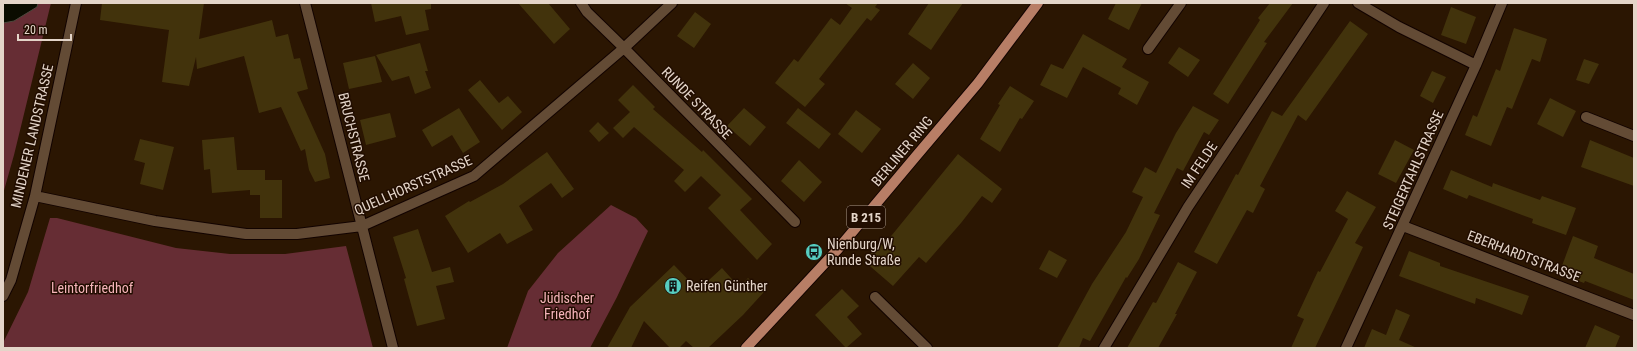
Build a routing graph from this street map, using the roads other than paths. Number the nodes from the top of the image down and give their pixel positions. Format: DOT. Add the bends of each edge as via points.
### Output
graph roads {
  1 [pos="76,3"];
  2 [pos="305,3"];
  3 [pos="581,3"];
  4 [pos="672,3"];
  5 [pos="1038,3"];
  6 [pos="1181,3"];
  7 [pos="1324,3"];
  8 [pos="1358,3"];
  9 [pos="1502,3"];
  10 [pos="624,48"];
  11 [pos="1148,49"];
  12 [pos="1476,65"];
  13 [pos="1586,117"];
  14 [pos="1634,136"];
  15 [pos="35,196"];
  16 [pos="795,222"];
  17 [pos="362,226"];
  18 [pos="1403,226"];
  19 [pos="3,296"];
  20 [pos="876,297"];
  21 [pos="1634,315"];
  22 [pos="393,348"];
  23 [pos="748,348"];
  24 [pos="927,348"];
  25 [pos="1104,348"];
  26 [pos="1346,348"];
  1 -- 15 [label="street, MINDENER LANDSTRASSE"];
  2 -- 17 [label="street, BRUCHSTRASSE"];
  3 -- 10 [label="street, RUNDE STRASSE"];
  4 -- 10 [label="street, QUELLHORSTSTRASSE"];
  5 -- 23 [label="main road, BERLINER RING / B 215" via="978,83 838,249"];
  6 -- 11 [label="street"];
  7 -- 25 [label="street, IM FELDE" via="1188,207"];
  8 -- 12 [label="street" via="1399,28"];
  9 -- 12 [label="street, STEIGERTAHLSTRASSE"];
  10 -- 16 [label="street, RUNDE STRASSE"];
  10 -- 17 [label="street, QUELLHORSTSTRASSE" via="474,176"];
  12 -- 18 [label="street, STEIGERTAHLSTRASSE"];
  13 -- 14 [label="street"];
  15 -- 17 [label="street, QUELLHORSTSTRASSE" via="155,221 246,234 297,234"];
  15 -- 19 [label="street, MINDENER LANDSTRASSE" via="11,280"];
  17 -- 22 [label="street, BRUCHSTRASSE"];
  18 -- 21 [label="street, EBERHARDTSTRASSE"];
  18 -- 26 [label="street, STEIGERTAHLSTRASSE"];
  20 -- 24 [label="street"];
}
